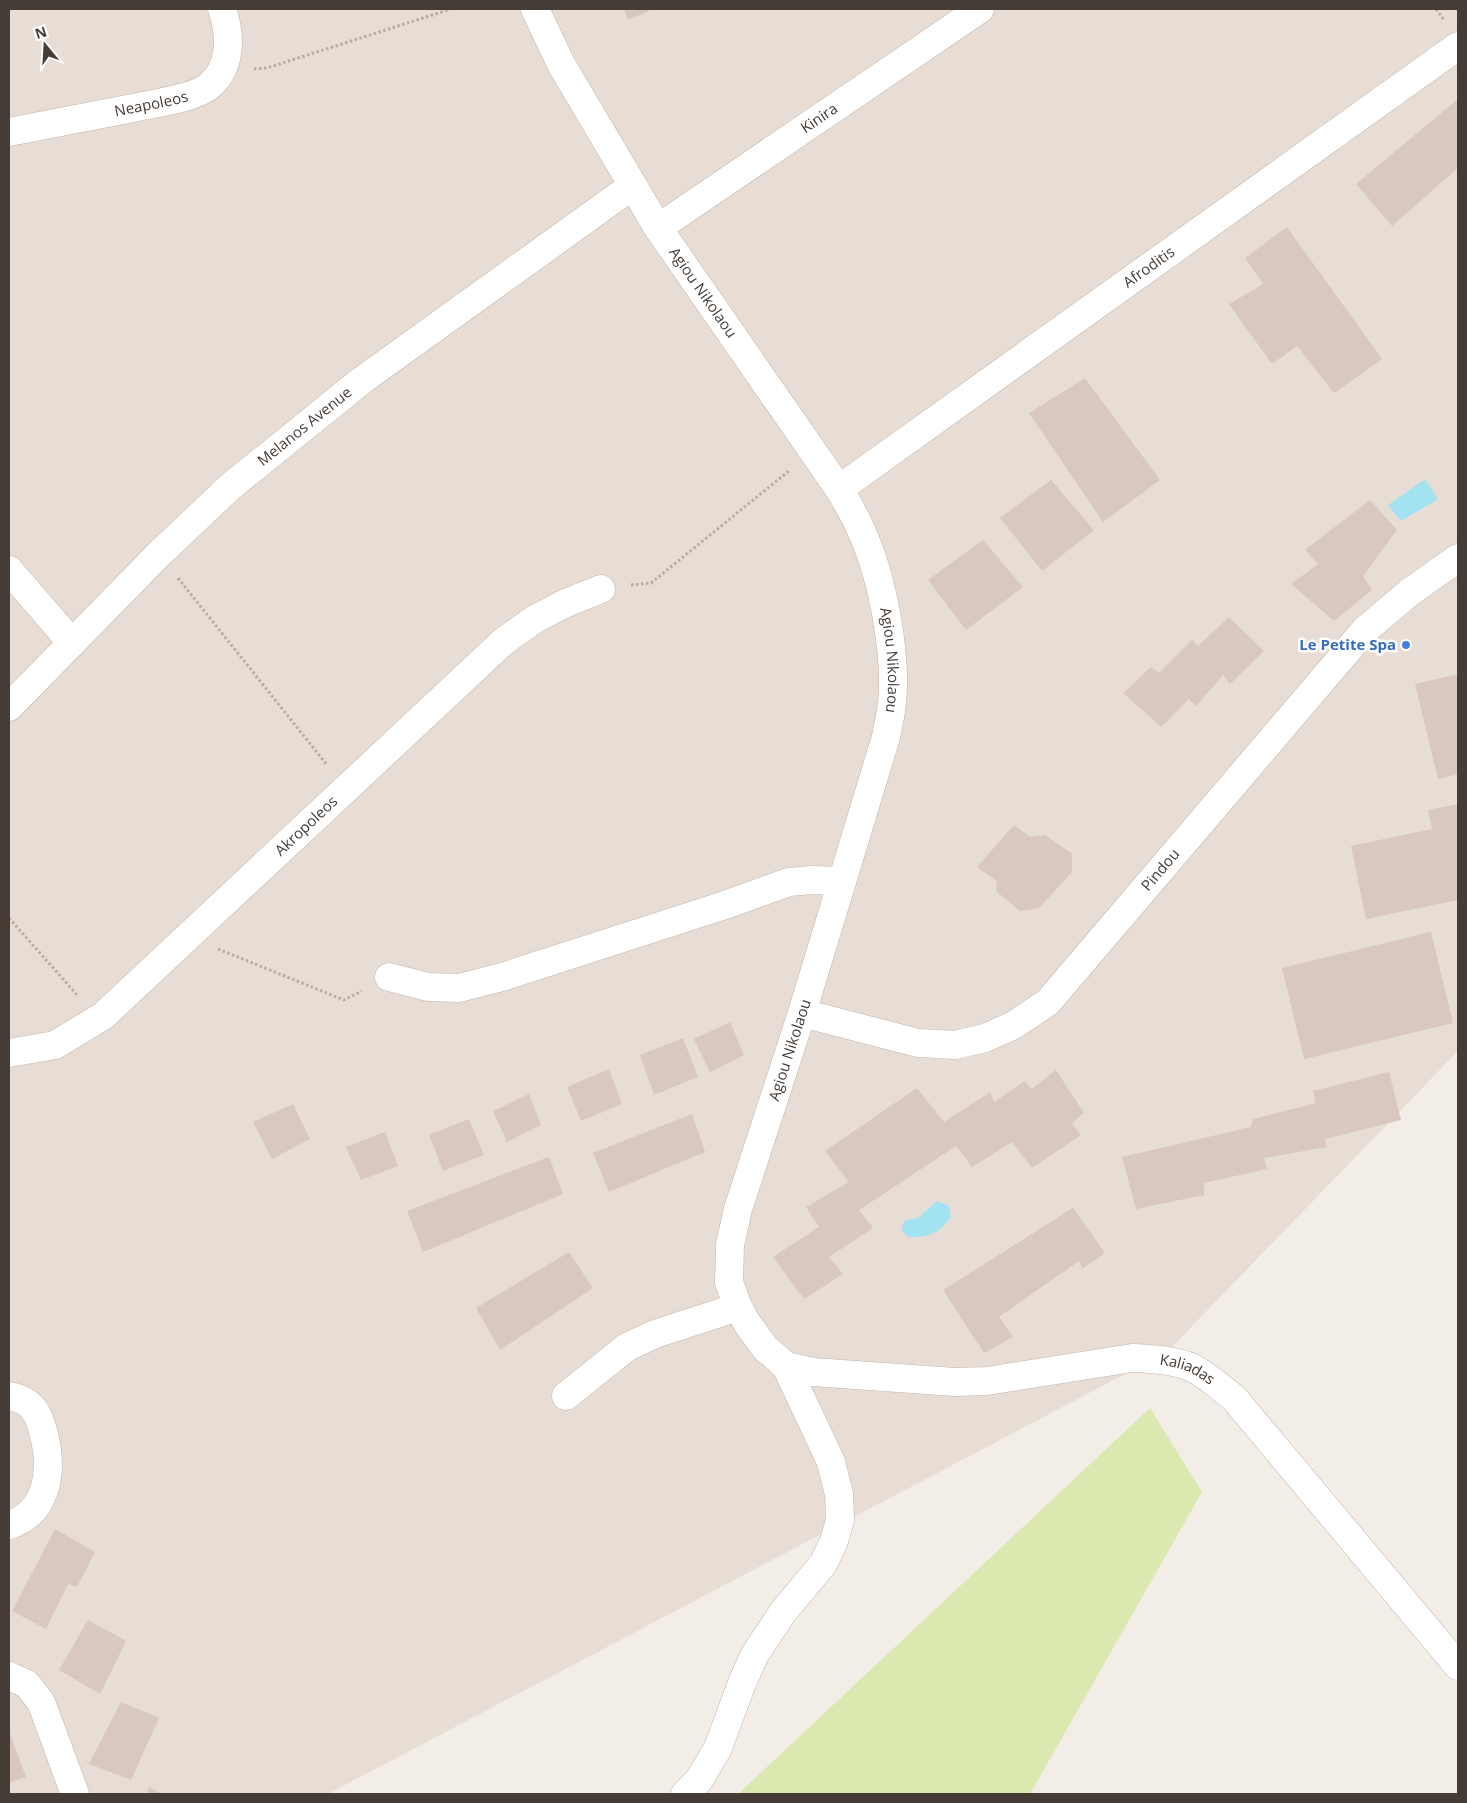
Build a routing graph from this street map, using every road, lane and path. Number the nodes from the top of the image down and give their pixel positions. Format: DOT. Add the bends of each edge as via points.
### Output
graph roads {
  1 [pos="222,9"];
  2 [pos="450,9"];
  3 [pos="535,9"];
  4 [pos="980,9"];
  5 [pos="1458,46"];
  6 [pos="223,70"];
  7 [pos="9,132"];
  8 [pos="632,186"];
  9 [pos="658,228"];
  10 [pos="813,451"];
  11 [pos="840,489"];
  12 [pos="159,554"];
  13 [pos="1458,558"];
  14 [pos="9,570"];
  15 [pos="601,589"];
  16 [pos="72,643"];
  17 [pos="9,707"];
  18 [pos="346,789"];
  19 [pos="841,881"];
  20 [pos="9,918"];
  21 [pos="187,937"];
  22 [pos="389,977"];
  23 [pos="802,1013"];
  24 [pos="98,1019"];
  25 [pos="9,1054"];
  26 [pos="738,1307"];
  27 [pos="786,1366"];
  28 [pos="9,1396"];
  29 [pos="566,1396"];
  30 [pos="9,1525"];
  31 [pos="1458,1666"];
  32 [pos="9,1676"];
  33 [pos="67,1792"];
  34 [pos="686,1794"];
  1 -- 6 [label="street" via="228,49"];
  2 -- 6 [label="path" via="266,68"];
  3 -- 8 [label="street, Agiou Nikolaou" via="561,64"];
  4 -- 9 [label="street, Kinira"];
  5 -- 11 [label="street, Afroditis"];
  6 -- 7 [label="street, Neapoleos" via="208,88 178,99"];
  8 -- 9 [label="street, Agiou Nikolaou"];
  8 -- 12 [label="street, Melanos Avenue" via="361,382 230,486"];
  9 -- 10 [label="street, Agiou Nikolaou"];
  10 -- 11 [label="street, Agiou Nikolaou"];
  10 -- 15 [label="path" via="651,583"];
  11 -- 19 [label="street, Agiou Nikolaou" via="862,530 877,572 887,618 892,669 892,702 886,737"];
  12 -- 16 [label="street, Melanos Avenue"];
  12 -- 18 [label="path"];
  13 -- 23 [label="street, Pindou" via="1365,630 1048,1002 1014,1025 985,1038 955,1045 918,1044"];
  14 -- 16 [label="street"];
  15 -- 18 [label="street, Akropoleos" via="535,618 504,641"];
  16 -- 17 [label="street, Melanos Avenue"];
  18 -- 21 [label="street, Akropoleos"];
  19 -- 22 [label="street" via="789,882 502,977 459,988 428,987"];
  19 -- 23 [label="street, Agiou Nikolaou"];
  20 -- 24 [label="path"];
  21 -- 22 [label="path" via="344,1000"];
  21 -- 24 [label="street, Akropoleos"];
  23 -- 26 [label="street, Agiou Nikolaou" via="738,1209 730,1245 729,1282"];
  24 -- 25 [label="street, Akropoleos" via="54,1045"];
  26 -- 27 [label="street, Agiou Nikolaou" via="765,1348"];
  26 -- 29 [label="street" via="655,1334 627,1348"];
  27 -- 31 [label="street, Kaliadas" via="812,1372 955,1382 987,1381 1132,1358 1192,1368 1234,1398"];
  27 -- 34 [label="street" via="832,1462 839,1494 840,1520 823,1564 783,1612 756,1654 718,1748 699,1780"];
  28 -- 30 [label="street" via="26,1402 35,1410 48,1451 49,1471 40,1500 26,1516"];
  32 -- 33 [label="street" via="27,1684 41,1702"];
}
